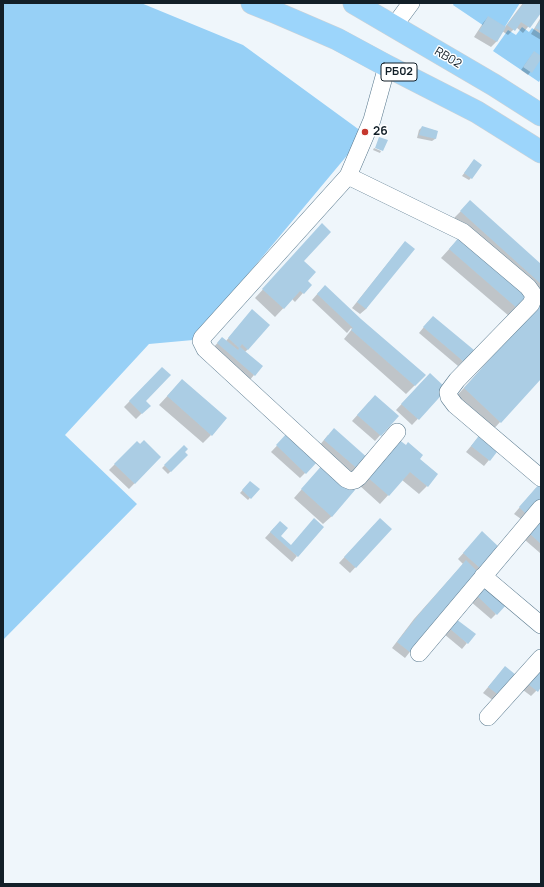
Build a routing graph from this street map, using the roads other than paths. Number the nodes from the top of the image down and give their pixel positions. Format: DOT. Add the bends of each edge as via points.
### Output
graph roads {
  1 [pos="252,3"];
  2 [pos="354,3"];
  3 [pos="411,3"];
  4 [pos="394,26"];
  5 [pos="387,66"];
  6 [pos="541,115"];
  7 [pos="541,152"];
  8 [pos="348,176"];
  9 [pos="397,432"];
  10 [pos="541,478"];
  11 [pos="541,508"];
  12 [pos="483,576"];
  13 [pos="541,625"];
  14 [pos="419,653"];
  15 [pos="541,658"];
  16 [pos="488,717"];
  1 -- 5 [label="highway, РБ02" via="337,39"];
  2 -- 4 [label="highway, RB02"];
  3 -- 4 [label="lane"];
  4 -- 6 [label="highway, RB02"];
  5 -- 7 [label="highway, РБ02" via="477,112"];
  5 -- 8 [label="lane" via="372,120"];
  8 -- 9 [label="lane" via="201,341 205,349 346,478 355,480 359,477"];
  8 -- 10 [label="lane" via="463,232 533,294 531,304 448,392 455,405"];
  11 -- 12 [label="lane"];
  12 -- 13 [label="lane"];
  12 -- 14 [label="lane"];
  15 -- 16 [label="lane"];
}
